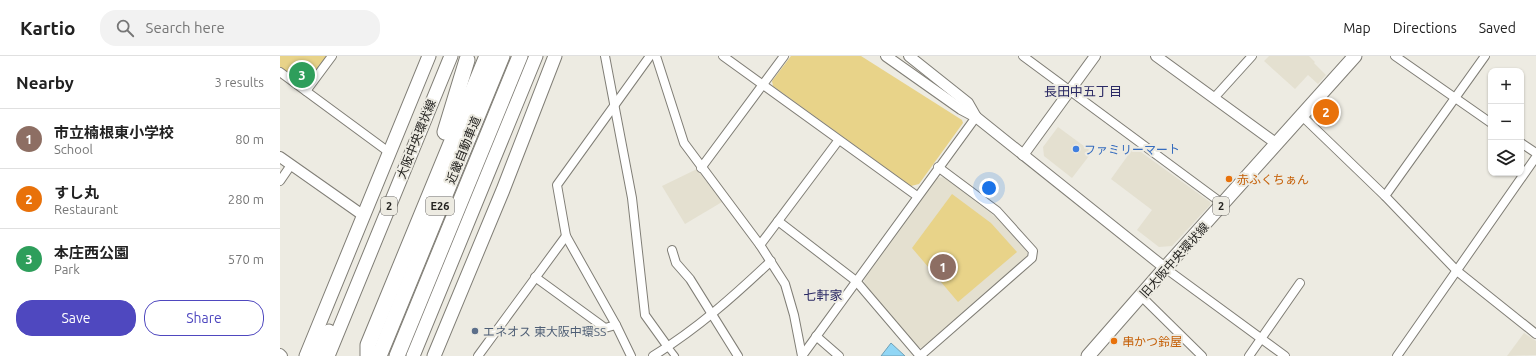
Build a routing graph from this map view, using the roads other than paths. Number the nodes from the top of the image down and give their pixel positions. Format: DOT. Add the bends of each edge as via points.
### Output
graph roads {
  1 [pos="332,56"];
  2 [pos="429,56"];
  3 [pos="451,56"];
  4 [pos="487,56"];
  5 [pos="502,56"];
  6 [pos="520,56"];
  7 [pos="536,56"];
  8 [pos="555,56"];
  9 [pos="606,56"];
  10 [pos="650,56"];
  11 [pos="656,56"];
  12 [pos="723,56"];
  13 [pos="784,56"];
  14 [pos="886,56"];
  15 [pos="909,56"];
  16 [pos="1023,56"];
  17 [pos="1095,56"];
  18 [pos="1156,56"];
  19 [pos="1252,56"];
  20 [pos="1355,56"];
  21 [pos="1395,56"];
  22 [pos="1484,56"];
  23 [pos="467,60"];
  24 [pos="280,72"];
  25 [pos="529,74"];
  26 [pos="763,85"];
  27 [pos="306,91"];
  28 [pos="1070,91"];
  29 [pos="1214,98"];
  30 [pos="1455,99"];
  31 [pos="614,104"];
  32 [pos="1302,116"];
  33 [pos="976,117"];
  34 [pos="1488,121"];
  35 [pos="838,141"];
  36 [pos="1276,144"];
  37 [pos="1524,145"];
  38 [pos="390,153"];
  39 [pos="1536,153"];
  40 [pos="1023,155"];
  41 [pos="280,157"];
  42 [pos="1536,157"];
  43 [pos="291,165"];
  44 [pos="938,167"];
  45 [pos="701,168"];
  46 [pos="280,181"];
  47 [pos="503,190"];
  48 [pos="917,196"];
  49 [pos="1385,196"];
  50 [pos="1223,204"];
  51 [pos="364,216"];
  52 [pos="778,221"];
  53 [pos="566,236"];
  54 [pos="760,245"];
  55 [pos="371,250"];
  56 [pos="672,250"];
  57 [pos="771,261"];
  58 [pos="1165,268"];
  59 [pos="1457,271"];
  60 [pos="535,277"];
  61 [pos="856,280"];
  62 [pos="1300,283"];
  63 [pos="1141,296"];
  64 [pos="712,315"];
  65 [pos="616,325"];
  66 [pos="1536,334"];
  67 [pos="816,336"];
  68 [pos="1260,340"];
  69 [pos="668,347"];
  70 [pos="306,356"];
  71 [pos="316,356"];
  72 [pos="328,356"];
  73 [pos="361,356"];
  74 [pos="368,356"];
  75 [pos="379,356"];
  76 [pos="397,356"];
  77 [pos="413,356"];
  78 [pos="434,356"];
  79 [pos="478,356"];
  80 [pos="631,356"];
  81 [pos="653,356"];
  82 [pos="675,356"];
  83 [pos="738,356"];
  84 [pos="802,356"];
  85 [pos="839,356"];
  86 [pos="920,356"];
  87 [pos="1088,356"];
  88 [pos="1202,356"];
  89 [pos="1249,356"];
  90 [pos="1285,356"];
  91 [pos="1396,356"];
  1 -- 27 [label="street"];
  2 -- 38 [label="main road, 2"];
  3 -- 55 [label="main road, 大阪中央環状線 / 2"];
  4 -- 74 [label="highway" via="368,345"];
  5 -- 75 [label="highway, 近畿自動車道 / E26"];
  6 -- 76 [label="highway, 近畿自動車道 / E26"];
  7 -- 25 [label="main road"];
  8 -- 47 [label="main road"];
  9 -- 31 [label="street"];
  10 -- 31 [label="street"];
  11 -- 45 [label="street" via="684,143"];
  12 -- 26 [label="street"];
  13 -- 26 [label="street"];
  14 -- 33 [label="street"];
  15 -- 33 [label="street" via="968,103"];
  16 -- 28 [label="street"];
  17 -- 28 [label="street"];
  18 -- 29 [label="street"];
  19 -- 29 [label="street"];
  20 -- 32 [label="main road, 旧大阪中央環状線 / 2"];
  21 -- 30 [label="street"];
  22 -- 30 [label="street"];
  23 -- 73 [label="highway" via="449,123 382,290"];
  24 -- 27 [label="street"];
  25 -- 47 [label="main road" via="526,102"];
  25 -- 77 [label="main road"];
  26 -- 35 [label="street"];
  26 -- 45 [label="street"];
  27 -- 38 [label="street"];
  28 -- 40 [label="street"];
  28 -- 50 [label="street"];
  29 -- 36 [label="street"];
  30 -- 34 [label="street"];
  30 -- 49 [label="street"];
  31 -- 53 [label="street" via="557,185"];
  31 -- 69 [label="street" via="632,198 645,315"];
  32 -- 36 [label="main road, 旧大阪中央環状線 / 2"];
  32 -- 49 [label="street"];
  33 -- 40 [label="street"];
  33 -- 44 [label="street"];
  35 -- 48 [label="street"];
  35 -- 52 [label="street"];
  36 -- 50 [label="main road, 旧大阪中央環状線 / 2"];
  37 -- 39 [label="street"];
  38 -- 51 [label="main road, 2"];
  40 -- 58 [label="street"];
  41 -- 43 [label="street"];
  42 -- 59 [label="street"];
  43 -- 46 [label="street"];
  43 -- 51 [label="street"];
  44 -- 48 [label="street"];
  44 -- 86 [label="street" via="997,211 1033,251 1032,258"];
  45 -- 54 [label="street"];
  47 -- 78 [label="main road"];
  48 -- 61 [label="street"];
  49 -- 59 [label="street"];
  50 -- 58 [label="main road, 旧大阪中央環状線 / 2"];
  51 -- 70 [label="main road, 2"];
  52 -- 54 [label="street"];
  52 -- 61 [label="street"];
  53 -- 60 [label="street"];
  53 -- 65 [label="street"];
  54 -- 57 [label="street"];
  55 -- 71 [label="main road" via="354,272"];
  55 -- 72 [label="main road, 大阪中央環状線 / 2"];
  56 -- 64 [label="street" via="676,263"];
  57 -- 64 [label="street"];
  57 -- 84 [label="street" via="785,284"];
  58 -- 63 [label="main road, 旧大阪中央環状線 / 2"];
  58 -- 68 [label="street"];
  59 -- 66 [label="street"];
  59 -- 91 [label="street"];
  60 -- 65 [label="street" via="605,328"];
  60 -- 79 [label="street"];
  61 -- 67 [label="street"];
  61 -- 86 [label="street"];
  62 -- 68 [label="street"];
  63 -- 87 [label="main road, 旧大阪中央環状線 / 2"];
  63 -- 88 [label="street"];
  64 -- 69 [label="street"];
  64 -- 83 [label="street"];
  65 -- 80 [label="street"];
  67 -- 84 [label="street"];
  67 -- 85 [label="street"];
  68 -- 89 [label="street"];
  68 -- 90 [label="street"];
  69 -- 81 [label="street"];
  69 -- 82 [label="street"];
}
